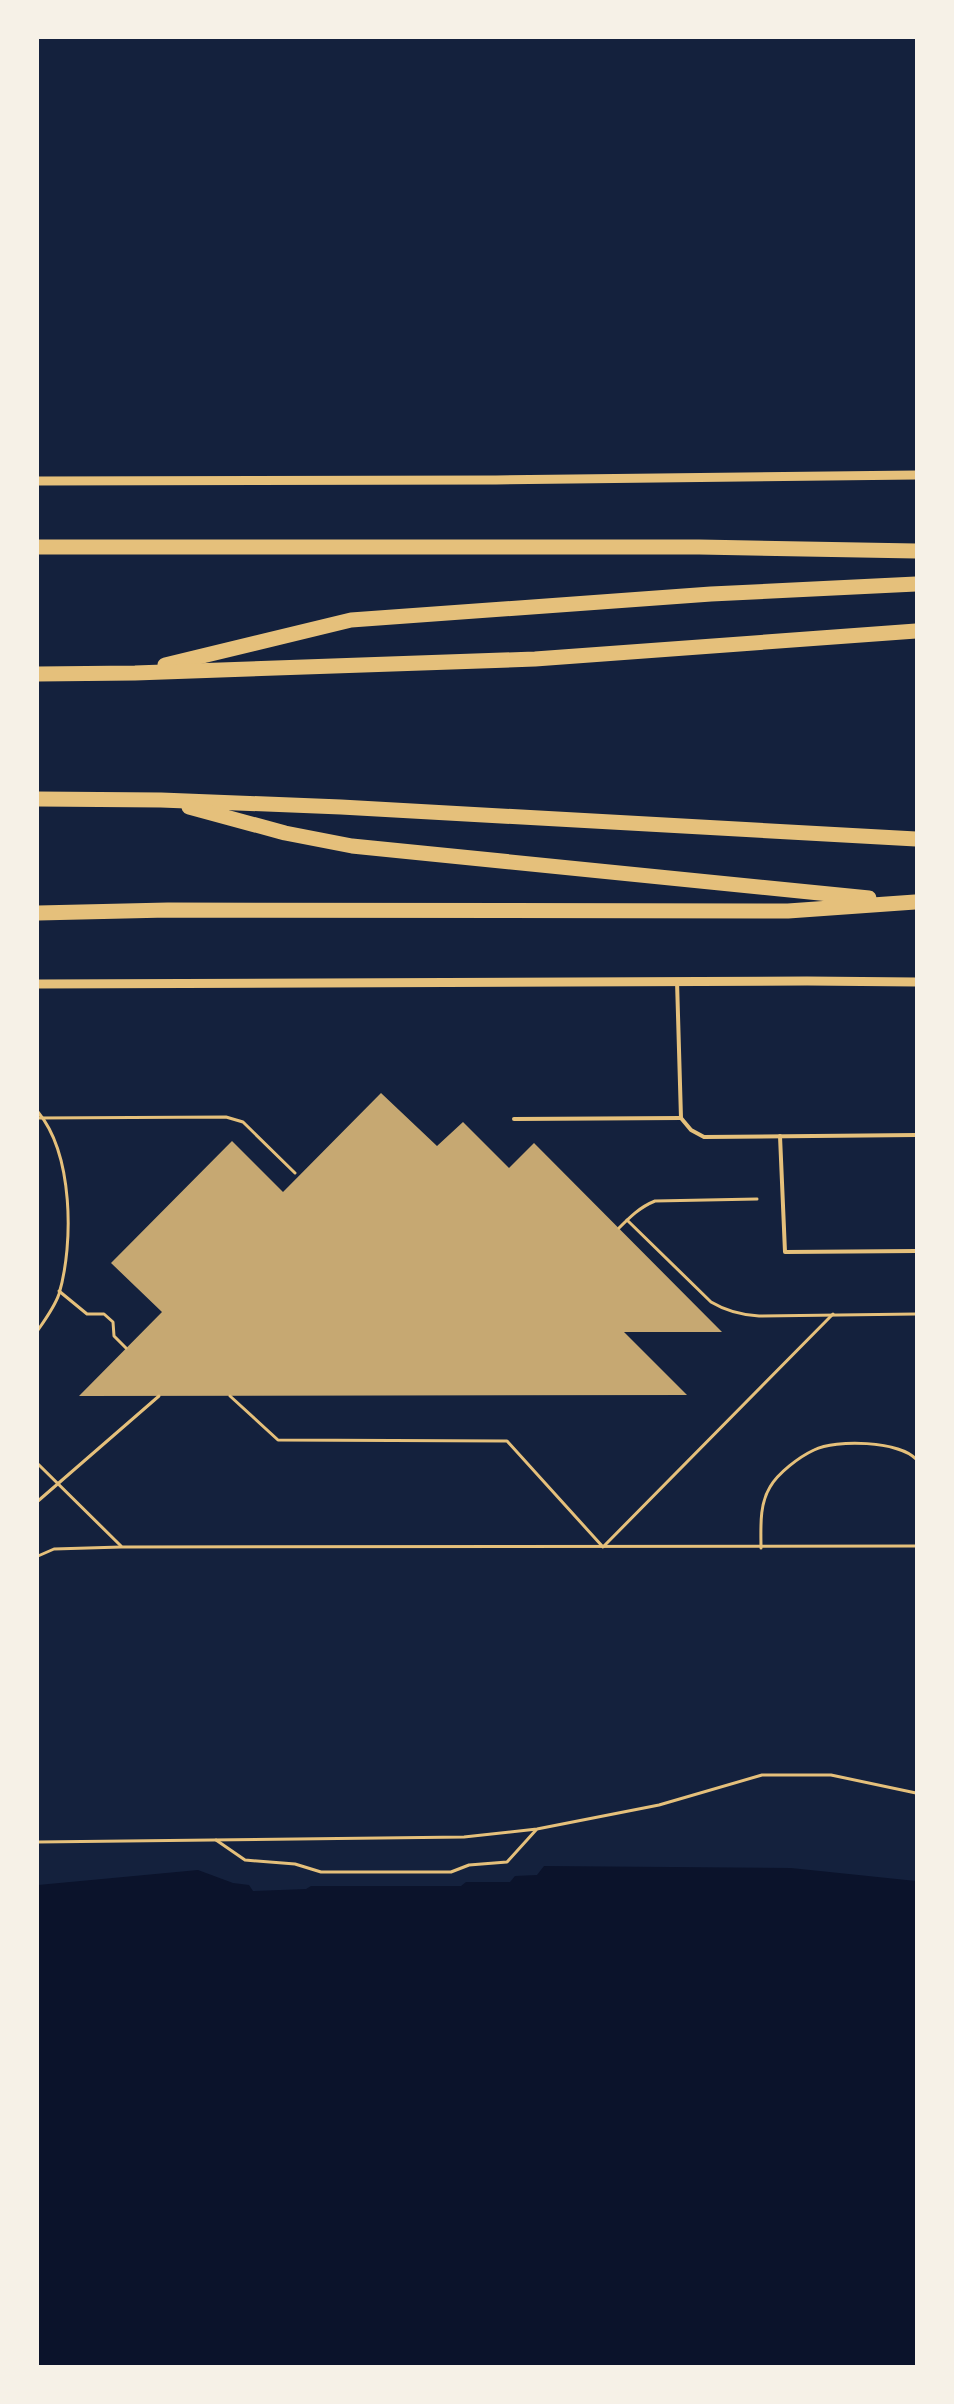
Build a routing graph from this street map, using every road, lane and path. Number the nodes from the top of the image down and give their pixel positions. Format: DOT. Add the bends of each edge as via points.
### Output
graph roads {
  1 [pos="916,475"];
  2 [pos="38,481"];
  3 [pos="38,547"];
  4 [pos="916,551"];
  5 [pos="916,584"];
  6 [pos="916,631"];
  7 [pos="135,673"];
  8 [pos="38,674"];
  9 [pos="38,799"];
  10 [pos="161,800"];
  11 [pos="916,839"];
  12 [pos="916,902"];
  13 [pos="38,913"];
  14 [pos="677,981"];
  15 [pos="916,982"];
  16 [pos="38,984"];
  17 [pos="38,1112"];
  18 [pos="40,1118"];
  19 [pos="681,1118"];
  20 [pos="514,1119"];
  21 [pos="916,1135"];
  22 [pos="780,1136"];
  23 [pos="294,1174"];
  24 [pos="757,1200"];
  25 [pos="627,1220"];
  26 [pos="619,1228"];
  27 [pos="916,1251"];
  28 [pos="59,1290"];
  29 [pos="833,1314"];
  30 [pos="916,1314"];
  31 [pos="38,1330"];
  32 [pos="126,1348"];
  33 [pos="159,1396"];
  34 [pos="230,1396"];
  35 [pos="916,1460"];
  36 [pos="38,1464"];
  37 [pos="56,1483"];
  38 [pos="38,1501"];
  39 [pos="916,1546"];
  40 [pos="121,1547"];
  41 [pos="603,1547"];
  42 [pos="761,1548"];
  43 [pos="38,1556"];
  44 [pos="916,1793"];
  45 [pos="537,1829"];
  46 [pos="215,1839"];
  47 [pos="38,1842"];
  1 -- 2 [label="street"];
  3 -- 4 [label="highway" via="699,547"];
  5 -- 7 [label="highway" via="711,594 351,620"];
  6 -- 7 [label="highway" via="535,659"];
  7 -- 8 [label="highway"];
  9 -- 10 [label="highway"];
  10 -- 11 [label="highway"];
  10 -- 12 [label="highway" via="285,833 352,846"];
  12 -- 13 [label="highway" via="788,911 168,910"];
  14 -- 15 [label="street"];
  14 -- 16 [label="street"];
  14 -- 19 [label="lane"];
  17 -- 18 [label="path"];
  18 -- 23 [label="path" via="238,1119"];
  18 -- 28 [label="path" via="57,1147 67,1183 67,1231"];
  19 -- 20 [label="lane"];
  19 -- 22 [label="lane" via="691,1130 704,1137"];
  21 -- 22 [label="lane"];
  22 -- 27 [label="lane" via="784,1252"];
  24 -- 25 [label="path" via="655,1201"];
  25 -- 26 [label="path"];
  25 -- 29 [label="path" via="720,1308 743,1315"];
  28 -- 31 [label="path"];
  28 -- 32 [label="path" via="87,1314 104,1314 113,1322 114,1336"];
  29 -- 30 [label="path"];
  29 -- 41 [label="path"];
  33 -- 37 [label="path"];
  34 -- 41 [label="path" via="278,1440 507,1441"];
  35 -- 42 [label="path" via="900,1448 881,1444 814,1450 787,1469 770,1487 762,1514"];
  36 -- 37 [label="path"];
  37 -- 38 [label="path"];
  37 -- 40 [label="path"];
  39 -- 42 [label="path"];
  40 -- 41 [label="path"];
  40 -- 43 [label="path" via="54,1549"];
  41 -- 42 [label="path"];
  44 -- 45 [label="path" via="831,1775 762,1775 659,1805"];
  45 -- 46 [label="path" via="464,1836"];
  45 -- 46 [label="path" via="508,1862 469,1865 450,1872 321,1872 295,1864 245,1860"];
  46 -- 47 [label="path"];
}
